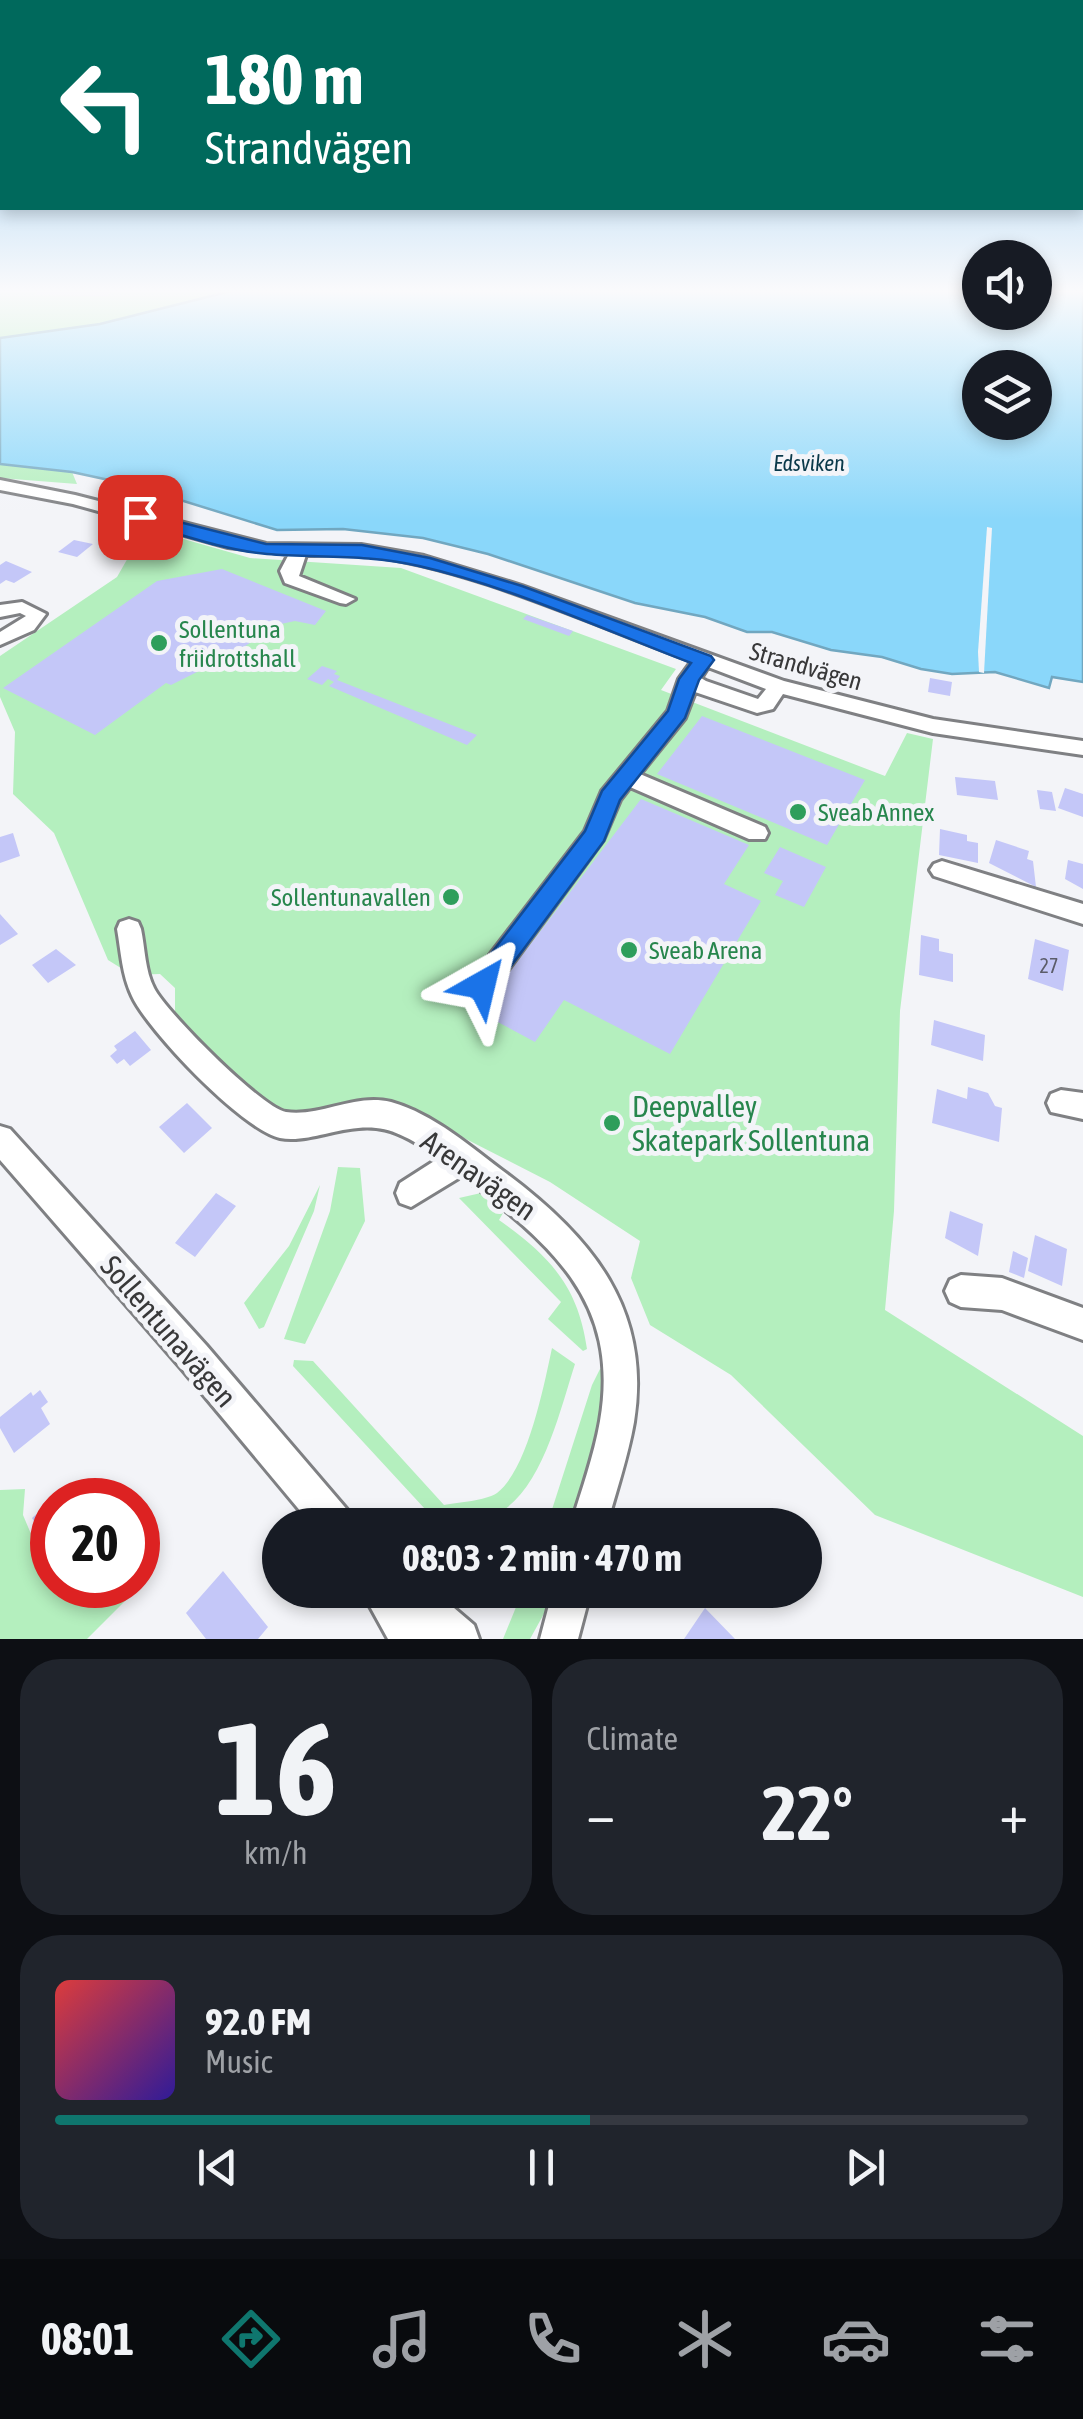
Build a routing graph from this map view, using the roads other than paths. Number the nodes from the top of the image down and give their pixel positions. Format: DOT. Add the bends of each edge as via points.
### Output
graph roads {
  1 [pos="0,485"];
  2 [pos="300,550"];
  3 [pos="346,599"];
  4 [pos="0,611"];
  5 [pos="0,639"];
  6 [pos="696,670"];
  7 [pos="1083,748"];
  8 [pos="626,777"];
  9 [pos="757,833"];
  10 [pos="942,870"];
  11 [pos="1083,914"];
  12 [pos="129,928"];
  13 [pos="482,985"];
  14 [pos="0,1140"];
  15 [pos="463,1158"];
  16 [pos="411,1192"];
  17 [pos="961,1291"];
  18 [pos="1083,1324"];
  19 [pos="322,1508"];
  20 [pos="593,1508"];
  21 [pos="391,1608"];
  22 [pos="425,1608"];
  23 [pos="567,1608"];
  24 [pos="410,1639"];
  25 [pos="460,1639"];
  26 [pos="559,1639"];
  1 -- 2 [label="street" via="228,542"];
  2 -- 3 [label="street" via="291,579"];
  2 -- 6 [label="street" via="362,550 442,566"];
  4 -- 5 [label="street" via="22,606 38,614"];
  6 -- 7 [label="street, Strandvägen" via="699,686 757,706 778,686 933,726"];
  6 -- 8 [label="street" via="678,713"];
  8 -- 9 [label="street"];
  8 -- 13 [label="street" via="596,834"];
  10 -- 11 [label="street"];
  12 -- 15 [label="street, Arenavägen" via="143,993 269,1122 298,1126 369,1113 392,1116"];
  14 -- 19 [label="street, Sollentunavägen"];
  15 -- 16 [label="street"];
  15 -- 20 [label="street, Arenavägen" via="567,1241 588,1265 613,1320 619,1410"];
  17 -- 18 [label="street" via="1002,1294"];
  21 -- 24 [label="street"];
  22 -- 25 [label="street"];
  23 -- 26 [label="street"];
}
